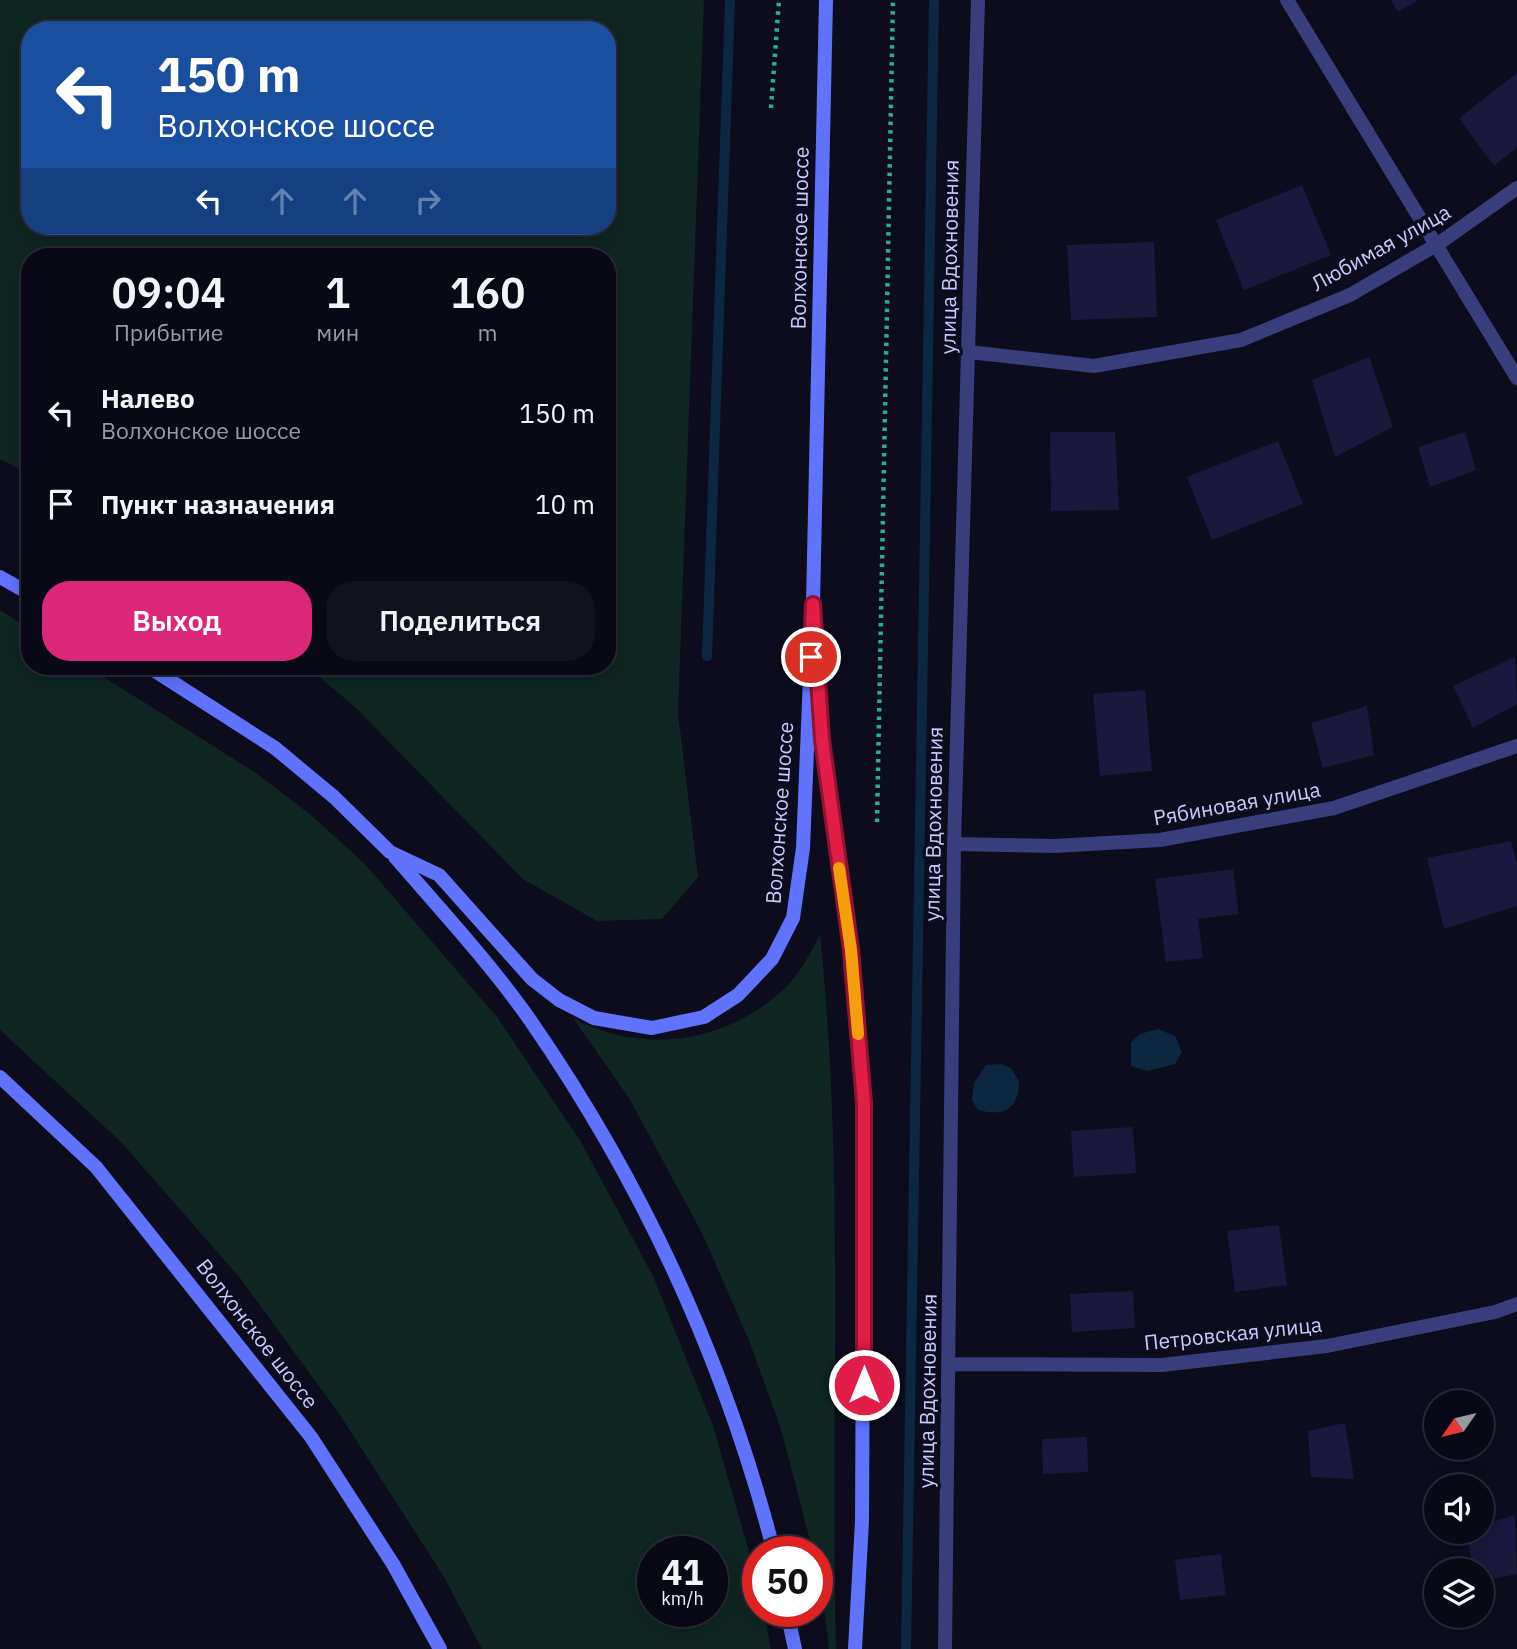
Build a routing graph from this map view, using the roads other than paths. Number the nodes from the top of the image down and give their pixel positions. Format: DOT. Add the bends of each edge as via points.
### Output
graph roads {
  1 [pos="826,0"];
  2 [pos="978,0"];
  3 [pos="1287,0"];
  4 [pos="1517,188"];
  5 [pos="1438,244"];
  6 [pos="969,352"];
  7 [pos="1517,378"];
  8 [pos="0,577"];
  9 [pos="21,589"];
  10 [pos="813,604"];
  11 [pos="161,675"];
  12 [pos="1517,746"];
  13 [pos="954,844"];
  14 [pos="390,852"];
  15 [pos="0,1077"];
  16 [pos="1517,1304"];
  17 [pos="950,1364"];
  18 [pos="770,1536"];
  19 [pos="790,1627"];
  20 [pos="440,1649"];
  21 [pos="794,1649"];
  22 [pos="855,1649"];
  23 [pos="945,1649"];
  1 -- 10 [label="main road, Волхонское шоссе"];
  2 -- 6 [label="street, улица Вдохновения"];
  3 -- 5 [label="street"];
  4 -- 5 [label="street, Любимая улица"];
  5 -- 6 [label="street, Любимая улица" via="1350,295 1241,340 1094,366"];
  5 -- 7 [label="street"];
  6 -- 13 [label="street, улица Вдохновения"];
  8 -- 9 [label="main road"];
  10 -- 14 [label="main road, Волхонское шоссе" via="803,849 793,918 772,959 738,995 704,1017 652,1028 594,1018 559,1000 532,979 439,875"];
  10 -- 22 [label="main road, Волхонское шоссе" via="822,740 851,950 864,1103 862,1521"];
  11 -- 14 [label="main road, Волхонское шоссе" via="275,748"];
  12 -- 13 [label="street, Рябиновая улица" via="1334,808 1160,840 1054,846"];
  13 -- 17 [label="street, улица Вдохновения"];
  14 -- 18 [label="main road" via="529,1018 583,1099 630,1183 684,1290 727,1399"];
  15 -- 20 [label="main road, Волхонское шоссе" via="96,1167 311,1437 393,1564"];
  16 -- 17 [label="street, Петровская улица" via="1327,1346 1162,1365"];
  17 -- 23 [label="street, улица Вдохновения"];
  19 -- 21 [label="main road"];
}
